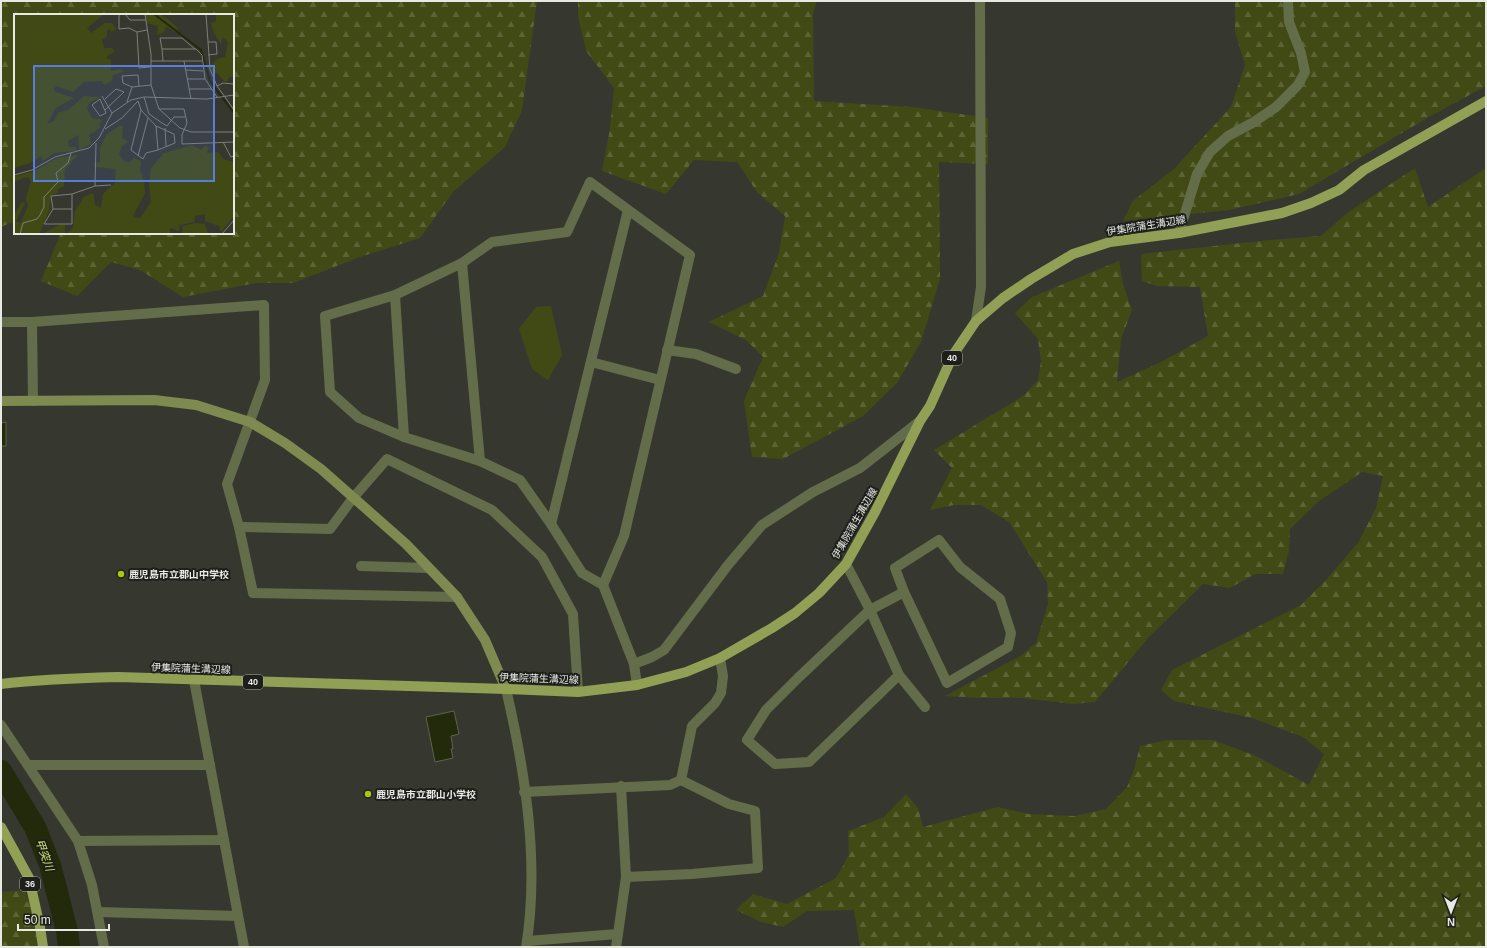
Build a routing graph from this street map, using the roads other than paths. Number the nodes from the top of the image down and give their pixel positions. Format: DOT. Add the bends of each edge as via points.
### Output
graph roads {
  1 [pos="980,1"];
  2 [pos="1288,1"];
  3 [pos="1486,101"];
  4 [pos="628,210"];
  5 [pos="1179,233"];
  6 [pos="462,263"];
  7 [pos="395,295"];
  8 [pos="976,321"];
  9 [pos="1,322"];
  10 [pos="32,322"];
  11 [pos="667,350"];
  12 [pos="591,362"];
  13 [pos="736,369"];
  14 [pos="660,380"];
  15 [pos="1,401"];
  16 [pos="33,401"];
  17 [pos="920,421"];
  18 [pos="250,422"];
  19 [pos="404,437"];
  20 [pos="480,461"];
  21 [pos="353,498"];
  22 [pos="551,524"];
  23 [pos="239,527"];
  24 [pos="846,564"];
  25 [pos="361,566"];
  26 [pos="428,568"];
  27 [pos="603,585"];
  28 [pos="904,592"];
  29 [pos="457,597"];
  30 [pos="870,610"];
  31 [pos="720,658"];
  32 [pos="634,664"];
  33 [pos="899,675"];
  34 [pos="194,680"];
  35 [pos="1,684"];
  36 [pos="637,684"];
  37 [pos="506,689"];
  38 [pos="578,692"];
  39 [pos="925,707"];
  40 [pos="1,725"];
  41 [pos="28,765"];
  42 [pos="210,765"];
  43 [pos="681,780"];
  44 [pos="621,786"];
  45 [pos="524,792"];
  46 [pos="1,827"];
  47 [pos="224,840"];
  48 [pos="78,842"];
  49 [pos="626,877"];
  50 [pos="98,912"];
  51 [pos="238,916"];
  52 [pos="618,934"];
  53 [pos="527,944"];
  54 [pos="43,947"];
  55 [pos="104,947"];
  56 [pos="244,947"];
  57 [pos="616,947"];
  1 -- 8 [label="street" via="981,287"];
  2 -- 5 [label="street" via="1289,22 1305,72 1298,85 1276,107 1228,136 1210,152 1197,174"];
  3 -- 5 [label="main road, 伊集院蒲生溝辺線 / 40" via="1364,170 1339,190 1312,203 1282,213"];
  4 -- 6 [label="street" via="590,182 567,232 492,242"];
  4 -- 11 [label="street" via="690,256"];
  4 -- 12 [label="street"];
  5 -- 8 [label="main road, 伊集院蒲生溝辺線 / 40" via="1110,242 1073,254 1003,298"];
  6 -- 7 [label="street"];
  6 -- 20 [label="street"];
  7 -- 19 [label="street"];
  7 -- 19 [label="street" via="325,316 330,392 359,418"];
  8 -- 17 [label="main road, 伊集院蒲生溝辺線 / 40" via="953,355 930,406"];
  9 -- 10 [label="street"];
  10 -- 16 [label="street"];
  10 -- 18 [label="street" via="264,305 265,380"];
  11 -- 13 [label="street" via="696,354"];
  11 -- 14 [label="street"];
  12 -- 14 [label="street"];
  12 -- 22 [label="street"];
  14 -- 27 [label="street" via="624,536"];
  15 -- 16 [label="street"];
  16 -- 18 [label="street" via="154,400 196,405"];
  17 -- 24 [label="main road, 伊集院蒲生溝辺線 / 40"];
  17 -- 32 [label="street" via="860,468 813,492 762,525 728,565 664,650"];
  18 -- 21 [label="street" via="291,447"];
  18 -- 23 [label="street" via="227,484"];
  19 -- 20 [label="street"];
  20 -- 22 [label="street" via="520,480"];
  21 -- 23 [label="street" via="330,529"];
  21 -- 26 [label="street" via="406,544"];
  21 -- 38 [label="street" via="387,459 492,510 542,557 573,614"];
  22 -- 27 [label="street" via="582,573"];
  23 -- 29 [label="street" via="253,593"];
  24 -- 30 [label="street"];
  24 -- 31 [label="main road, 伊集院蒲生溝辺線 / 40" via="819,593 795,613"];
  25 -- 26 [label="street"];
  26 -- 29 [label="street"];
  27 -- 32 [label="street"];
  28 -- 28 [label="street" via="947,682 1008,647 1011,633 1000,599 960,567 939,540 895,568"];
  28 -- 30 [label="street"];
  29 -- 37 [label="street" via="484,640"];
  30 -- 33 [label="street"];
  30 -- 33 [label="street" via="766,710 747,740 775,764 809,762"];
  31 -- 36 [label="main road, 伊集院蒲生溝辺線 / 40" via="686,672"];
  31 -- 43 [label="street" via="723,676 721,693 715,703 692,726"];
  32 -- 36 [label="street"];
  33 -- 39 [label="street"];
  34 -- 35 [label="main road, 伊集院蒲生溝辺線 / 40" via="94,678"];
  34 -- 37 [label="main road, 伊集院蒲生溝辺線 / 40"];
  34 -- 42 [label="street"];
  36 -- 38 [label="main road, 伊集院蒲生溝辺線 / 40"];
  37 -- 38 [label="main road, 伊集院蒲生溝辺線 / 40"];
  37 -- 45 [label="street"];
  40 -- 41 [label="street"];
  41 -- 42 [label="street"];
  41 -- 48 [label="street"];
  42 -- 47 [label="street"];
  43 -- 44 [label="street" via="670,785"];
  43 -- 49 [label="street" via="729,804 755,811 758,868"];
  44 -- 45 [label="street"];
  44 -- 49 [label="street"];
  45 -- 53 [label="street" via="532,872"];
  46 -- 54 [label="main road, 36" via="29,878"];
  47 -- 48 [label="street"];
  47 -- 51 [label="street"];
  48 -- 50 [label="street"];
  49 -- 52 [label="street"];
  50 -- 51 [label="street"];
  50 -- 55 [label="street"];
  51 -- 56 [label="street"];
  52 -- 53 [label="street"];
  52 -- 57 [label="street"];
}
